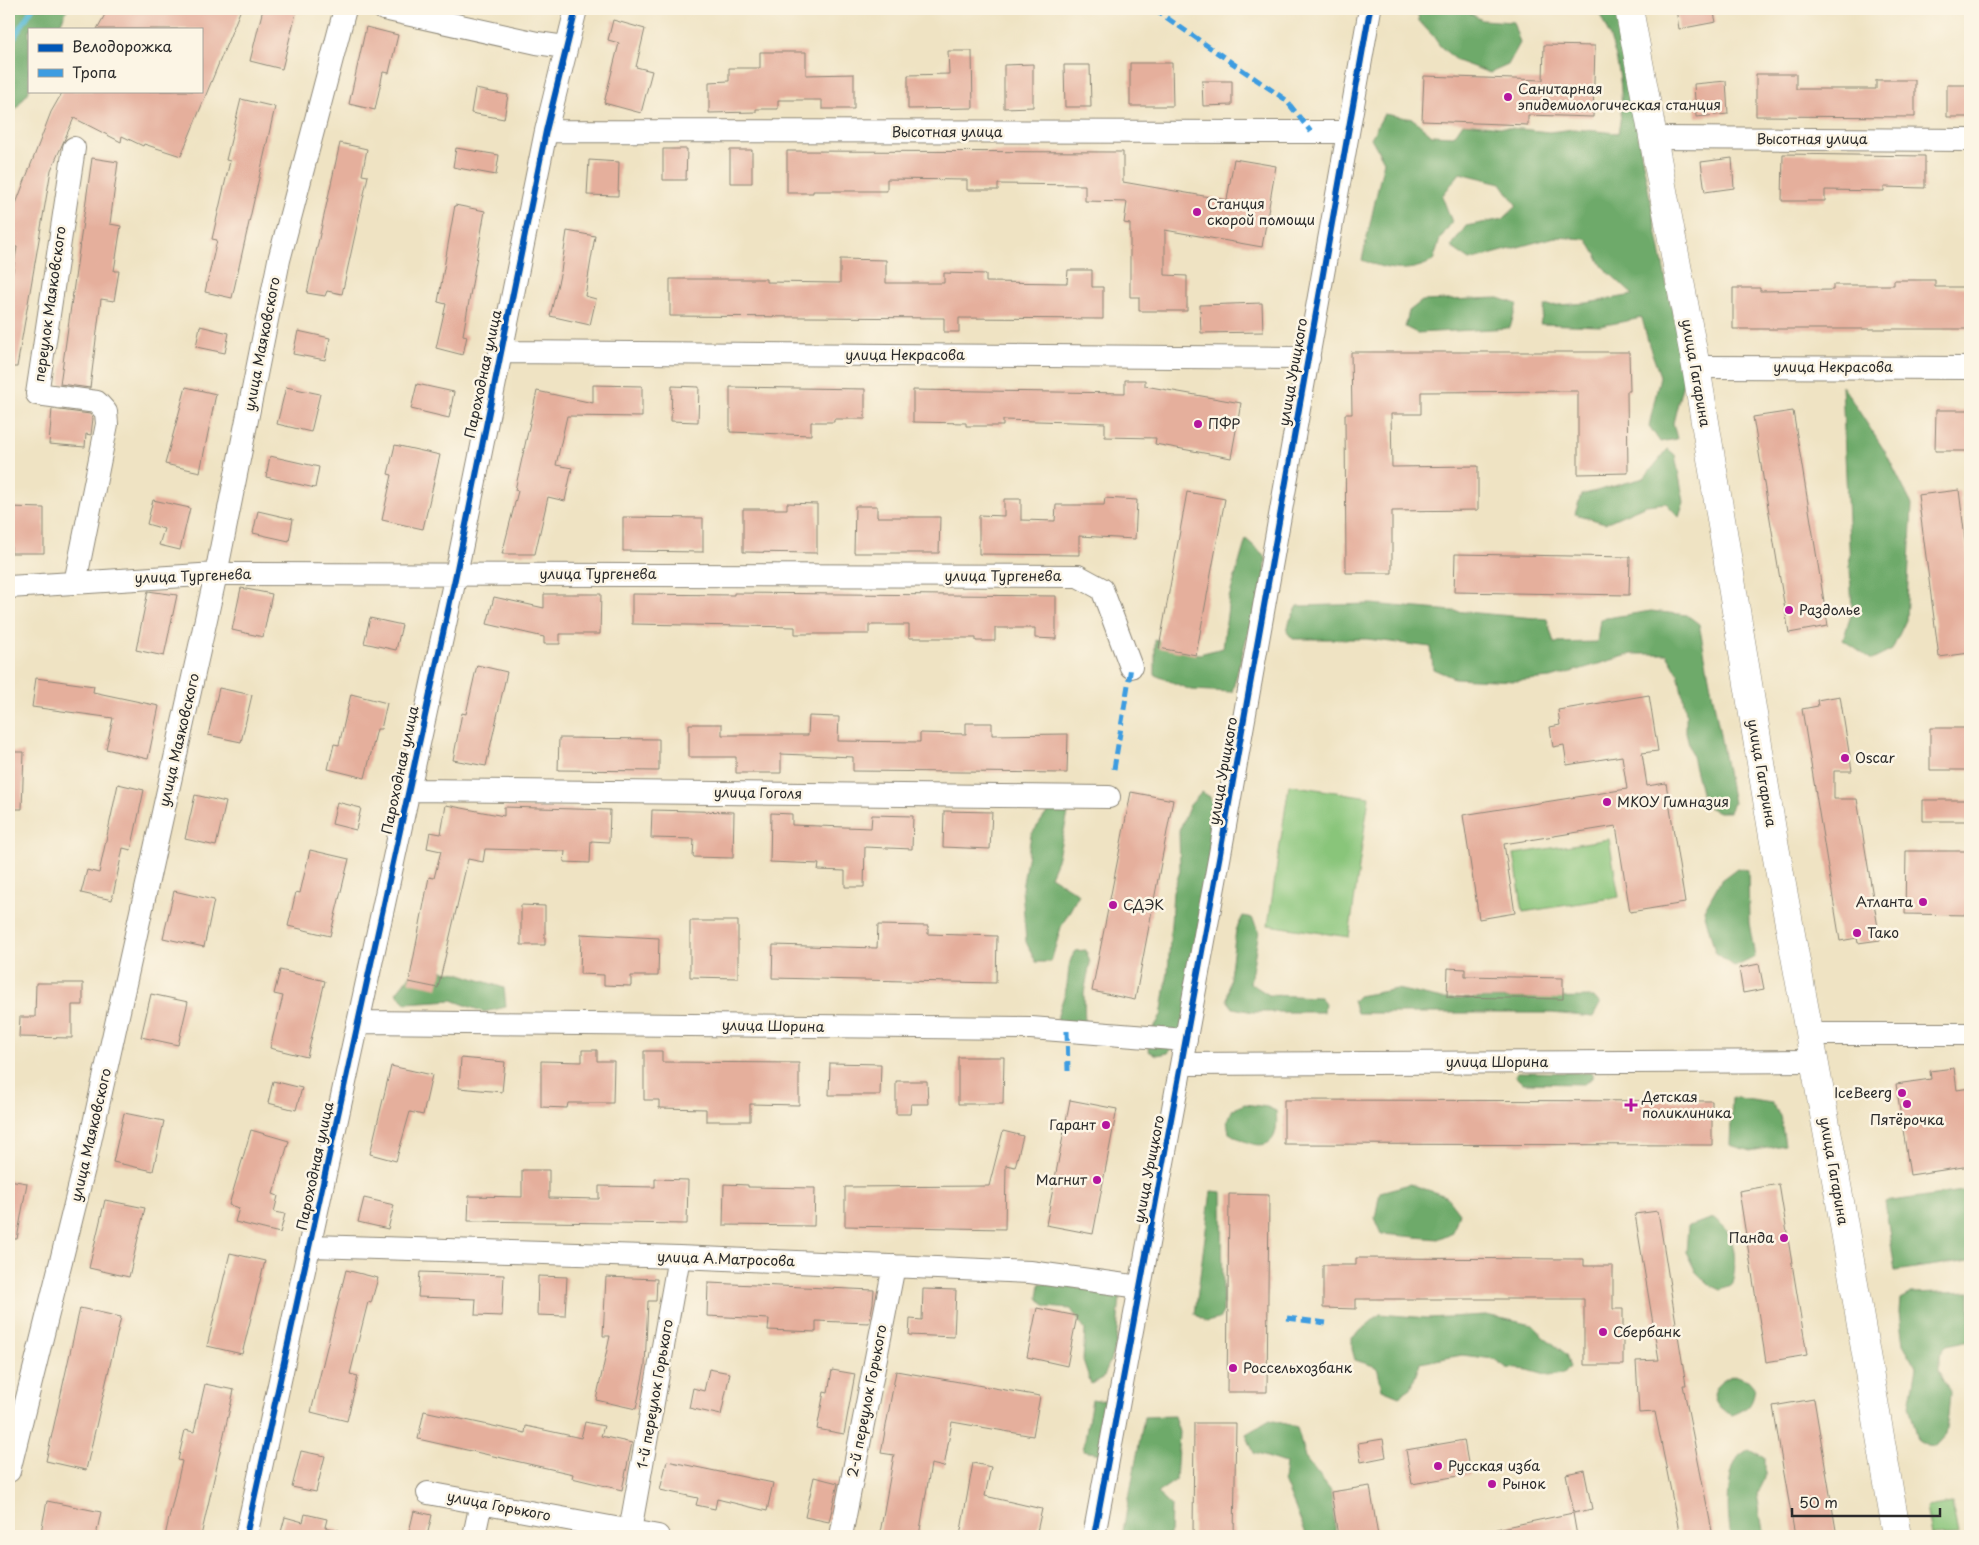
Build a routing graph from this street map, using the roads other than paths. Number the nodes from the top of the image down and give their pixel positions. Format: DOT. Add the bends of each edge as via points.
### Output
graph roads {
  1 [pos="346,9"];
  2 [pos="384,9"];
  3 [pos="576,9"];
  4 [pos="1370,9"];
  5 [pos="1629,9"];
  6 [pos="565,47"];
  7 [pos="546,131"];
  8 [pos="1348,132"];
  9 [pos="1653,138"];
  10 [pos="1970,140"];
  11 [pos="74,148"];
  12 [pos="500,352"];
  13 [pos="1309,358"];
  14 [pos="1696,367"];
  15 [pos="1970,368"];
  16 [pos="216,574"];
  17 [pos="456,574"];
  18 [pos="75,582"];
  19 [pos="9,587"];
  20 [pos="1131,667"];
  21 [pos="408,790"];
  22 [pos="1109,797"];
  23 [pos="359,1022"];
  24 [pos="1808,1034"];
  25 [pos="1970,1034"];
  26 [pos="1186,1040"];
  27 [pos="1813,1061"];
  28 [pos="1182,1064"];
  29 [pos="311,1246"];
  30 [pos="679,1257"];
  31 [pos="894,1266"];
  32 [pos="1140,1287"];
  33 [pos="9,1471"];
  34 [pos="428,1493"];
  35 [pos="481,1503"];
  36 [pos="630,1531"];
  37 [pos="246,1536"];
  38 [pos="474,1536"];
  39 [pos="658,1536"];
  40 [pos="841,1536"];
  41 [pos="1094,1536"];
  42 [pos="1897,1536"];
  1 -- 16 [label="street, улица Маяковского" via="279,260"];
  2 -- 6 [label="street"];
  3 -- 6 [label="street, Пароходная улица"];
  4 -- 8 [label="street, улица Урицкого"];
  5 -- 9 [label="street, улица Гагарина"];
  6 -- 7 [label="street, Пароходная улица"];
  7 -- 8 [label="street, Высотная улица"];
  7 -- 12 [label="street, Пароходная улица"];
  8 -- 13 [label="street, улица Урицкого"];
  9 -- 10 [label="street, Высотная улица"];
  9 -- 14 [label="street, улица Гагарина"];
  11 -- 18 [label="street, переулок Маяковского" via="37,394 97,402 106,412 107,424"];
  12 -- 13 [label="street, улица Некрасова"];
  12 -- 17 [label="street, Пароходная улица"];
  13 -- 26 [label="street, улица Урицкого"];
  14 -- 15 [label="street, улица Некрасова"];
  14 -- 24 [label="street, улица Гагарина"];
  16 -- 17 [label="street, улица Тургенева"];
  16 -- 18 [label="street, улица Тургенева"];
  16 -- 33 [label="street, улица Маяковского" via="85,1164"];
  17 -- 20 [label="street, улица Тургенева" via="1078,576 1102,590"];
  17 -- 21 [label="street, Пароходная улица"];
  18 -- 19 [label="street, улица Тургенева"];
  21 -- 22 [label="street, улица Гоголя"];
  21 -- 23 [label="street, Пароходная улица"];
  23 -- 26 [label="street, улица Шорина" via="1031,1028"];
  23 -- 29 [label="street, Пароходная улица"];
  24 -- 25 [label="street"];
  24 -- 27 [label="street, улица Гагарина"];
  26 -- 28 [label="street, улица Урицкого"];
  27 -- 28 [label="street, улица Шорина"];
  27 -- 42 [label="street, улица Гагарина"];
  28 -- 32 [label="street, улица Урицкого"];
  29 -- 30 [label="street, улица А.Матросова"];
  29 -- 37 [label="street, Пароходная улица"];
  30 -- 31 [label="street, улица А.Матросова"];
  30 -- 36 [label="street, 1-й переулок Горького"];
  31 -- 32 [label="street, улица А.Матросова" via="1030,1272"];
  31 -- 40 [label="street, 2-й переулок Горького"];
  32 -- 41 [label="street, улица Урицкого" via="1120,1410"];
  34 -- 35 [label="street, улица Горького"];
  35 -- 36 [label="street, улица Горького"];
  35 -- 38 [label="street"];
  36 -- 39 [label="street, улица Горького"];
}
